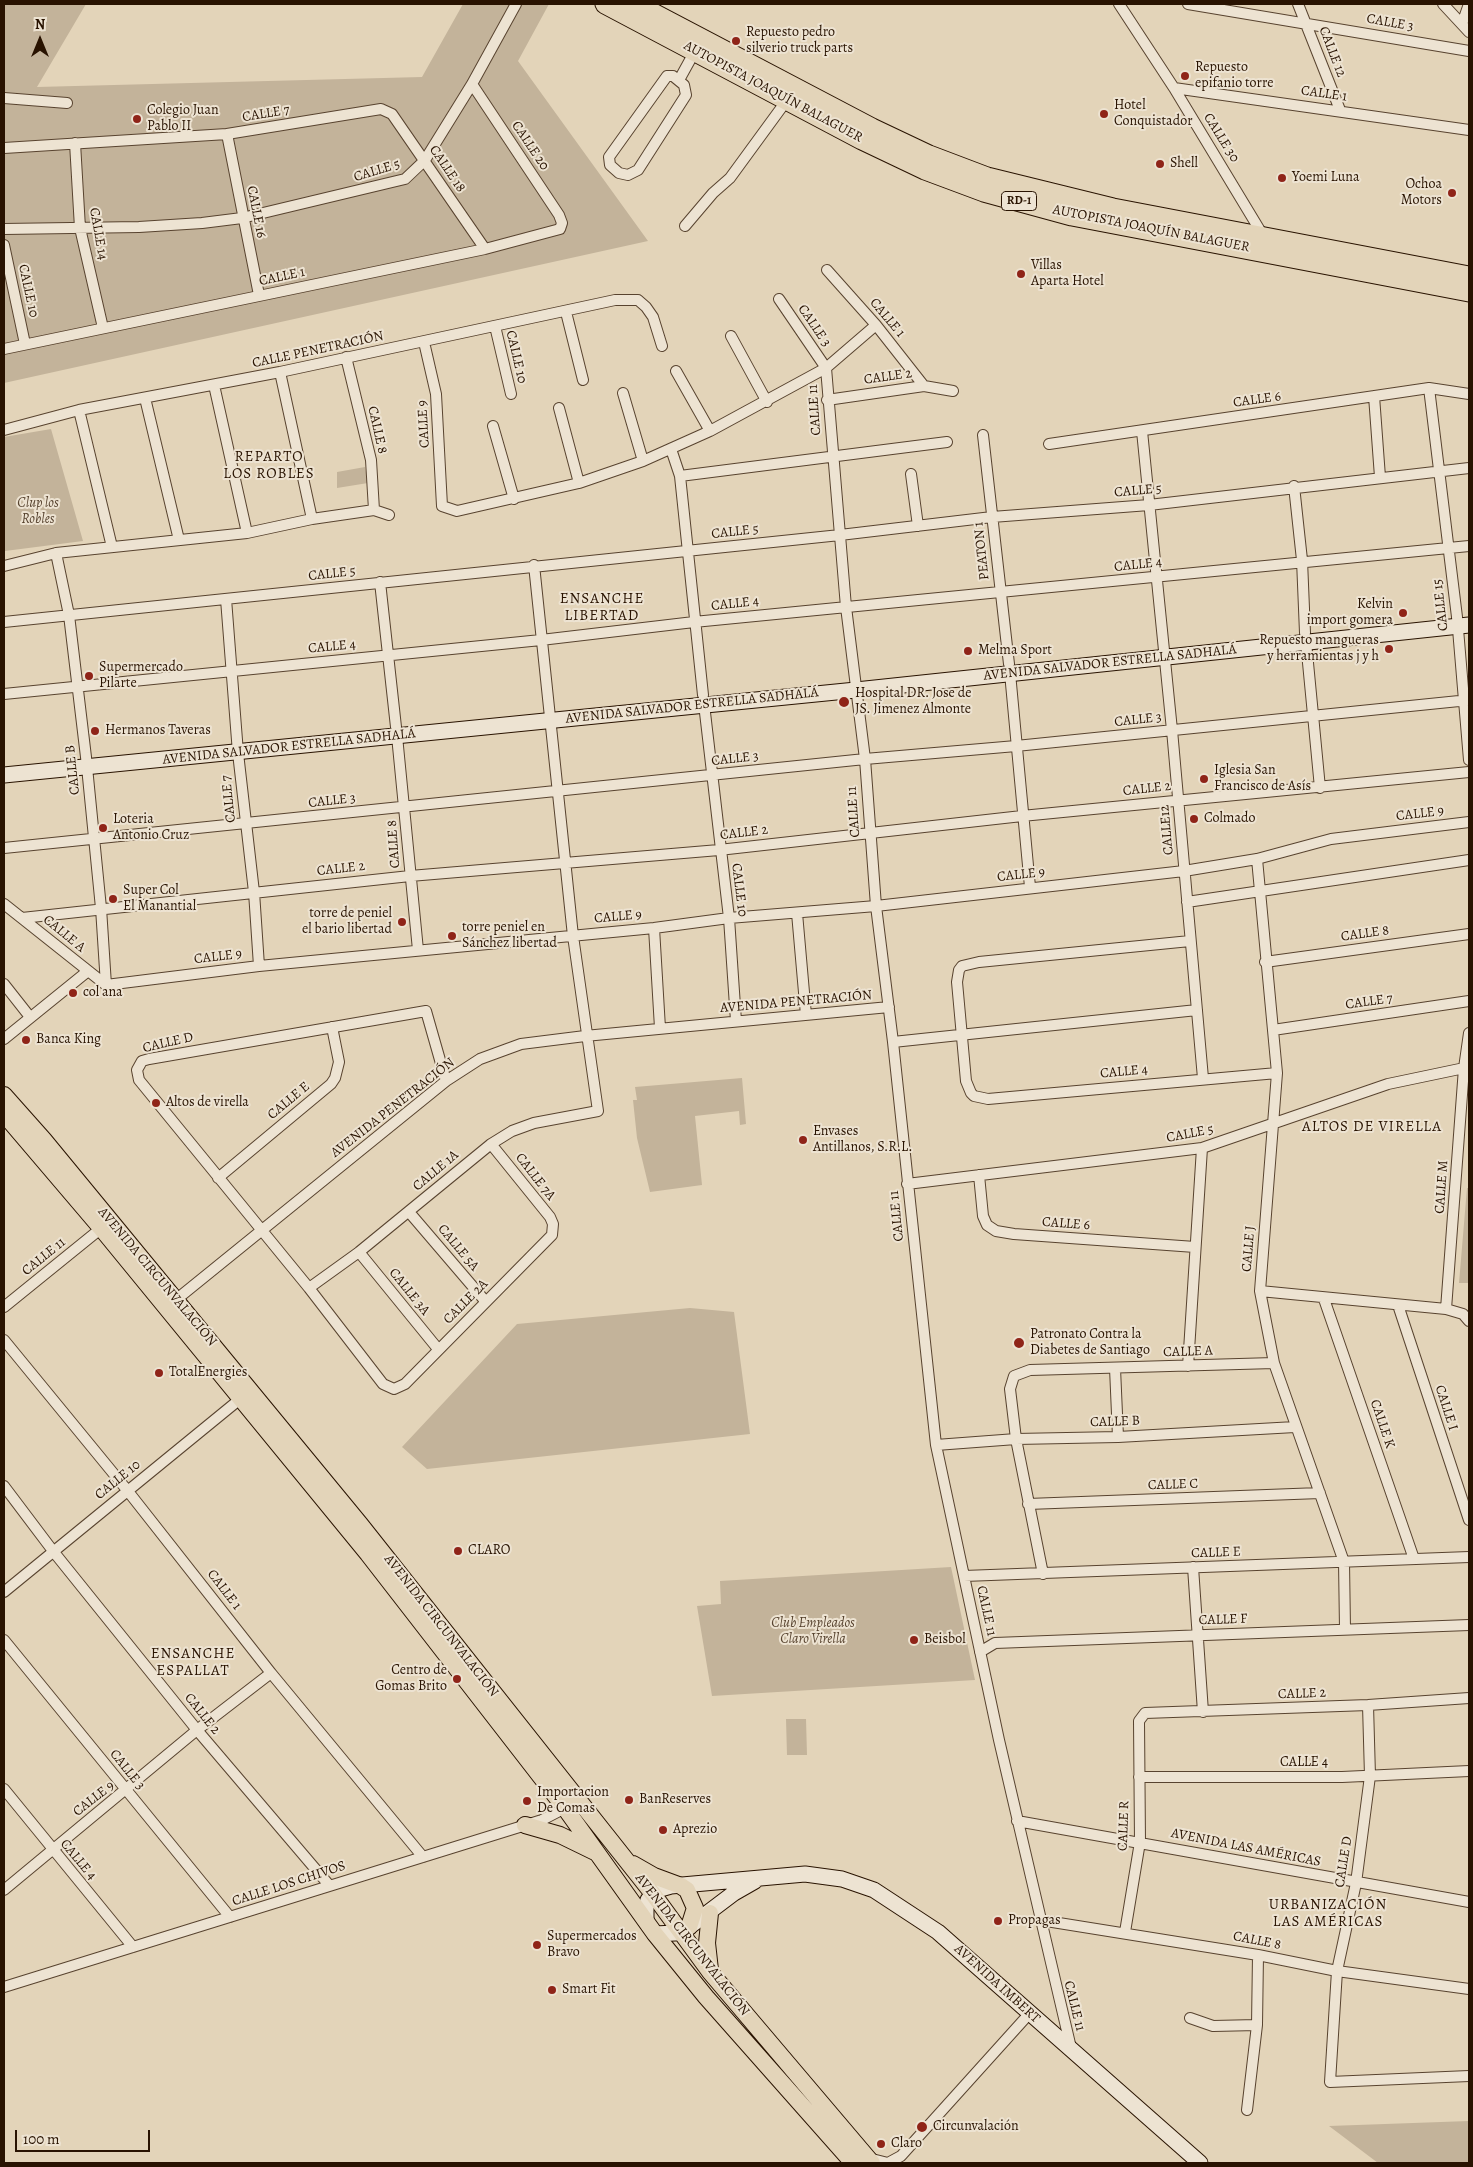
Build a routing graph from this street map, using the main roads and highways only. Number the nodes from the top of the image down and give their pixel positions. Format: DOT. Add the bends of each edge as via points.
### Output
graph roads {
  1 [pos="605,4"];
  2 [pos="636,4"];
  3 [pos="1469,276"];
  4 [pos="1469,292"];
  5 [pos="1463,621"];
  6 [pos="86,762"];
  7 [pos="4,765"];
  8 [pos="4,775"];
  9 [pos="4,1096"];
  10 [pos="4,1114"];
  11 [pos="106,1225"];
  12 [pos="572,1804"];
  13 [pos="525,1825"];
  14 [pos="599,1854"];
  15 [pos="623,1857"];
  16 [pos="761,1878"];
  17 [pos="681,1886"];
  18 [pos="652,1894"];
  19 [pos="710,1912"];
  20 [pos="650,1928"];
  21 [pos="685,1929"];
  22 [pos="710,1972"];
  23 [pos="864,2161"];
  24 [pos="1200,2163"];
  1 -- 4 [label="highway, AUTOPISTA JOAQUÍN BALAGUER / RD-1" via="925,170 984,192 1072,216"];
  2 -- 3 [label="highway, AUTOPISTA JOAQUÍN BALAGUER / RD-1" via="872,128 958,167 1064,198"];
  5 -- 6 [label="main road, AVENIDA SALVADOR ESTRELLA SADHALÁ"];
  6 -- 7 [label="main road, AVENIDA SALVADOR ESTRELLA SADHALÁ"];
  6 -- 8 [label="main road, AVENIDA SALVADOR ESTRELLA SADHALÁ"];
  9 -- 11 [label="main road, AVENIDA CIRCUNVALACIÓN" via="44,1140"];
  10 -- 11 [label="main road, AVENIDA CIRCUNVALACIÓN"];
  11 -- 12 [label="main road, AVENIDA CIRCUNVALACIÓN" via="245,1395 379,1547"];
  12 -- 14 [label="main road, AVENIDA CIRCUNVALACIÓN"];
  12 -- 15 [label="main road, AVENIDA CIRCUNVALACIÓN"];
  13 -- 14 [label="main road" via="560,1835"];
  14 -- 20 [label="main road, AVENIDA CIRCUNVALACIÓN"];
  15 -- 17 [label="main road" via="654,1876"];
  15 -- 18 [label="main road, AVENIDA CIRCUNVALACIÓN"];
  16 -- 17 [label="main road, AVENIDA IMBERT"];
  16 -- 19 [label="main road, AVENIDA IMBERT"];
  16 -- 24 [label="main road, AVENIDA IMBERT" via="805,1874 825,1876 874,1890 938,1932"];
  17 -- 18 [label="main road, AVENIDA IMBERT" via="664,1887"];
  17 -- 21 [label="main road" via="691,1896 695,1908"];
  18 -- 20 [label="main road" via="646,1906"];
  18 -- 21 [label="main road, AVENIDA CIRCUNVALACIÓN"];
  19 -- 21 [label="main road, AVENIDA IMBERT"];
  19 -- 22 [label="main road" via="707,1942"];
  20 -- 21 [label="main road" via="669,1935"];
  20 -- 23 [label="main road, AVENIDA CIRCUNVALACIÓN" via="706,1997"];
  21 -- 22 [label="main road, AVENIDA CIRCUNVALACIÓN"];
  22 -- 23 [label="main road, AVENIDA CIRCUNVALACIÓN"];
}
